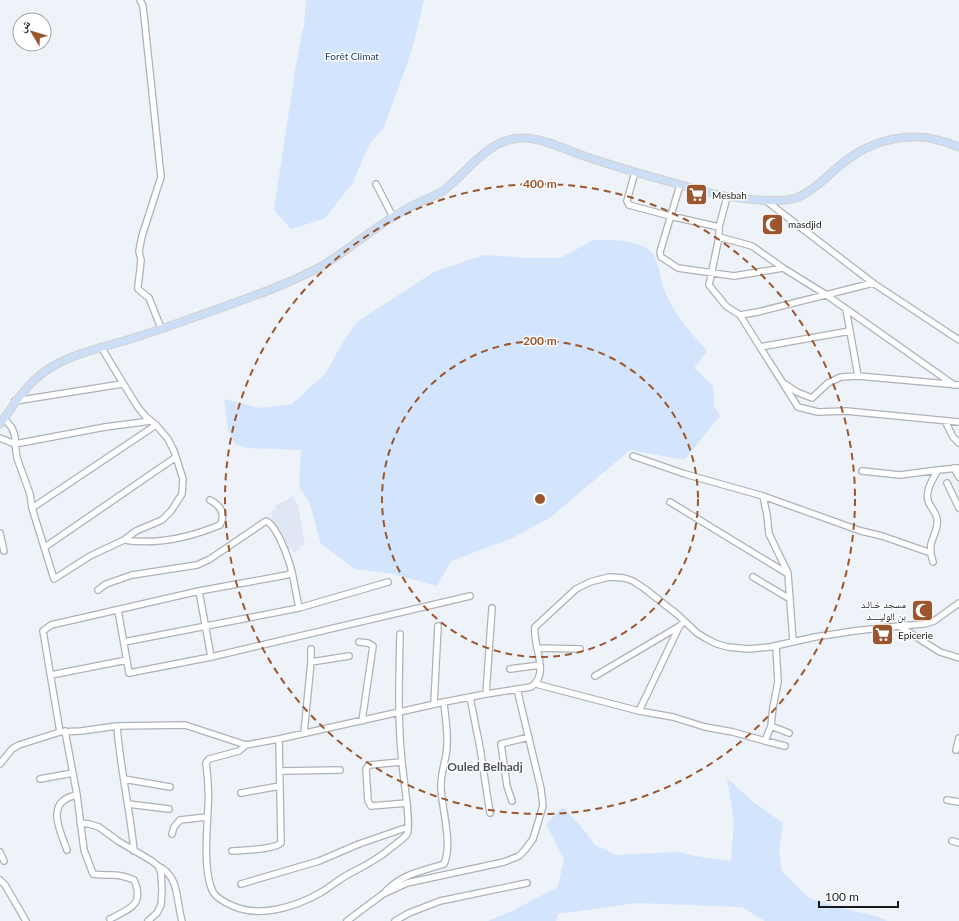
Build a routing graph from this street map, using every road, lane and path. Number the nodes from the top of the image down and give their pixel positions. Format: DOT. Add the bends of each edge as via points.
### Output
graph roads {
  1 [pos="140,0"];
  2 [pos="959,146"];
  3 [pos="635,172"];
  4 [pos="376,184"];
  5 [pos="680,185"];
  6 [pos="727,197"];
  7 [pos="765,199"];
  8 [pos="393,216"];
  9 [pos="670,216"];
  10 [pos="719,227"];
  11 [pos="719,237"];
  12 [pos="783,268"];
  13 [pos="712,273"];
  14 [pos="873,283"];
  15 [pos="825,294"];
  16 [pos="846,309"];
  17 [pos="740,315"];
  18 [pos="161,328"];
  19 [pos="850,331"];
  20 [pos="959,340"];
  21 [pos="101,347"];
  22 [pos="760,347"];
  23 [pos="858,376"];
  24 [pos="122,384"];
  25 [pos="785,384"];
  26 [pos="956,385"];
  27 [pos="15,401"];
  28 [pos="2,421"];
  29 [pos="944,421"];
  30 [pos="959,422"];
  31 [pos="154,423"];
  32 [pos="0,438"];
  33 [pos="959,443"];
  34 [pos="15,444"];
  35 [pos="633,456"];
  36 [pos="176,457"];
  37 [pos="958,467"];
  38 [pos="938,470"];
  39 [pos="862,471"];
  40 [pos="959,477"];
  41 [pos="947,483"];
  42 [pos="763,496"];
  43 [pos="210,500"];
  44 [pos="670,502"];
  45 [pos="32,508"];
  46 [pos="959,508"];
  47 [pos="0,533"];
  48 [pos="124,540"];
  49 [pos="45,547"];
  50 [pos="4,551"];
  51 [pos="930,553"];
  52 [pos="933,562"];
  53 [pos="292,572"];
  54 [pos="788,574"];
  55 [pos="753,577"];
  56 [pos="388,582"];
  57 [pos="98,590"];
  58 [pos="199,591"];
  59 [pos="470,596"];
  60 [pos="790,599"];
  61 [pos="959,603"];
  62 [pos="299,608"];
  63 [pos="492,608"];
  64 [pos="118,610"];
  65 [pos="684,621"];
  66 [pos="206,626"];
  67 [pos="438,626"];
  68 [pos="899,626"];
  69 [pos="678,627"];
  70 [pos="400,634"];
  71 [pos="793,641"];
  72 [pos="124,642"];
  73 [pos="359,642"];
  74 [pos="776,646"];
  75 [pos="538,648"];
  76 [pos="580,649"];
  77 [pos="311,650"];
  78 [pos="349,656"];
  79 [pos="211,657"];
  80 [pos="959,658"];
  81 [pos="127,660"];
  82 [pos="311,662"];
  83 [pos="540,665"];
  84 [pos="510,669"];
  85 [pos="51,675"];
  86 [pos="595,676"];
  87 [pos="536,684"];
  88 [pos="517,689"];
  89 [pos="486,694"];
  90 [pos="470,697"];
  91 [pos="444,702"];
  92 [pos="434,704"];
  93 [pos="398,711"];
  94 [pos="639,711"];
  95 [pos="362,721"];
  96 [pos="117,726"];
  97 [pos="771,726"];
  98 [pos="63,732"];
  99 [pos="304,733"];
  100 [pos="789,733"];
  101 [pos="529,737"];
  102 [pos="959,738"];
  103 [pos="279,739"];
  104 [pos="765,741"];
  105 [pos="246,745"];
  106 [pos="785,746"];
  107 [pos="956,750"];
  108 [pos="402,762"];
  109 [pos="0,764"];
  110 [pos="340,770"];
  111 [pos="280,771"];
  112 [pos="73,772"];
  113 [pos="40,779"];
  114 [pos="124,779"];
  115 [pos="280,786"];
  116 [pos="170,787"];
  117 [pos="241,793"];
  118 [pos="77,795"];
  119 [pos="947,800"];
  120 [pos="512,801"];
  121 [pos="959,802"];
  122 [pos="407,803"];
  123 [pos="128,804"];
  124 [pos="168,809"];
  125 [pos="490,813"];
  126 [pos="207,817"];
  127 [pos="80,823"];
  128 [pos="408,827"];
  129 [pos="172,834"];
  130 [pos="952,841"];
  131 [pos="959,843"];
  132 [pos="67,850"];
  133 [pos="134,851"];
  134 [pos="232,851"];
  135 [pos="0,852"];
  136 [pos="4,861"];
  137 [pos="158,866"];
  138 [pos="0,880"];
  139 [pos="527,883"];
  140 [pos="241,884"];
  141 [pos="383,894"];
  142 [pos="110,919"];
  143 [pos="26,921"];
  144 [pos="148,921"];
  145 [pos="182,921"];
  146 [pos="346,921"];
  147 [pos="395,921"];
  1 -- 18 [label="street" via="143,6 161,177 142,236 138,289 149,298"];
  2 -- 7 [label="main road" via="935,139 896,138 858,152 796,198"];
  3 -- 5 [label="main road"];
  3 -- 8 [label="main road" via="536,139 515,139 484,154 435,196"];
  3 -- 9 [label="street" via="627,201 629,204"];
  4 -- 8 [label="street"];
  5 -- 6 [label="main road"];
  5 -- 9 [label="street"];
  6 -- 7 [label="main road"];
  6 -- 10 [label="street"];
  7 -- 14 [label="street"];
  8 -- 18 [label="main road" via="322,266 295,280"];
  9 -- 10 [label="street"];
  9 -- 13 [label="street" via="660,252 662,257 678,268"];
  10 -- 11 [label="street"];
  11 -- 12 [label="street" via="752,246"];
  11 -- 13 [label="street"];
  12 -- 13 [label="street" via="734,276"];
  12 -- 15 [label="street"];
  13 -- 17 [label="street" via="709,285 726,306"];
  14 -- 15 [label="street"];
  14 -- 20 [label="street"];
  15 -- 16 [label="street"];
  15 -- 17 [label="street"];
  16 -- 19 [label="street"];
  16 -- 26 [label="street"];
  17 -- 22 [label="street"];
  18 -- 21 [label="main road"];
  19 -- 22 [label="street"];
  19 -- 23 [label="street"];
  21 -- 24 [label="street"];
  21 -- 27 [label="main road" via="55,365 25,389"];
  22 -- 25 [label="street"];
  23 -- 25 [label="street" via="841,377 828,383 812,398"];
  23 -- 26 [label="street"];
  24 -- 27 [label="street"];
  24 -- 31 [label="street" via="145,416"];
  25 -- 29 [label="street" via="798,406 818,412 846,411"];
  27 -- 28 [label="main road"];
  28 -- 34 [label="street" via="12,428"];
  29 -- 30 [label="street"];
  29 -- 33 [label="street"];
  31 -- 34 [label="street" via="105,427"];
  31 -- 36 [label="street" via="168,439"];
  31 -- 45 [label="street"];
  32 -- 34 [label="street"];
  34 -- 45 [label="street"];
  35 -- 42 [label="street"];
  36 -- 48 [label="street" via="183,479 182,494 177,502 162,520 136,531"];
  36 -- 49 [label="street"];
  37 -- 38 [label="street"];
  37 -- 40 [label="street"];
  38 -- 39 [label="street" via="900,475"];
  38 -- 51 [label="street" via="931,482 927,501 938,518"];
  41 -- 46 [label="street"];
  42 -- 51 [label="street"];
  42 -- 54 [label="street" via="769,534"];
  43 -- 48 [label="street" via="222,511 223,520 220,525 196,534 158,541"];
  44 -- 54 [label="street"];
  45 -- 49 [label="street"];
  47 -- 50 [label="street"];
  48 -- 49 [label="street" via="90,556 54,579"];
  51 -- 52 [label="street"];
  53 -- 57 [label="street" via="278,537 270,522 266,521 197,565 132,575 106,584"];
  53 -- 58 [label="street"];
  53 -- 62 [label="street"];
  54 -- 60 [label="street"];
  55 -- 60 [label="street"];
  56 -- 62 [label="street"];
  58 -- 64 [label="street"];
  58 -- 66 [label="street"];
  59 -- 79 [label="street"];
  60 -- 71 [label="street"];
  61 -- 68 [label="street" via="934,621"];
  62 -- 66 [label="street"];
  63 -- 89 [label="street"];
  64 -- 72 [label="street"];
  64 -- 85 [label="street" via="47,628 44,631"];
  65 -- 69 [label="street"];
  65 -- 74 [label="street" via="697,633 728,647 749,649"];
  65 -- 75 [label="street" via="633,581 609,577 576,589 541,621 535,627 534,634"];
  66 -- 72 [label="street"];
  66 -- 79 [label="street"];
  67 -- 92 [label="street"];
  68 -- 71 [label="street"];
  68 -- 80 [label="street" via="940,652"];
  69 -- 86 [label="street"];
  69 -- 94 [label="street"];
  70 -- 93 [label="street"];
  71 -- 74 [label="street"];
  72 -- 81 [label="street"];
  73 -- 95 [label="street" via="373,646"];
  74 -- 97 [label="street" via="778,682"];
  75 -- 76 [label="street"];
  75 -- 83 [label="street"];
  77 -- 82 [label="street"];
  78 -- 82 [label="street"];
  79 -- 81 [label="street" via="129,673"];
  81 -- 85 [label="street"];
  82 -- 99 [label="street"];
  83 -- 84 [label="street"];
  83 -- 87 [label="street" via="540,677"];
  85 -- 98 [label="street"];
  87 -- 88 [label="street"];
  87 -- 94 [label="street"];
  88 -- 89 [label="street"];
  88 -- 101 [label="street"];
  89 -- 90 [label="street"];
  90 -- 91 [label="street"];
  90 -- 125 [label="street"];
  91 -- 92 [label="street"];
  91 -- 141 [label="street" via="447,745 441,788 447,858 444,864 405,876"];
  92 -- 93 [label="street"];
  93 -- 95 [label="street"];
  93 -- 108 [label="street"];
  94 -- 104 [label="street" via="673,717"];
  95 -- 99 [label="street"];
  96 -- 98 [label="street"];
  96 -- 105 [label="street" via="185,725"];
  96 -- 114 [label="street"];
  97 -- 100 [label="street"];
  97 -- 104 [label="street"];
  98 -- 109 [label="street" via="19,745 12,749"];
  98 -- 112 [label="street"];
  99 -- 103 [label="street"];
  101 -- 120 [label="street" via="500,744"];
  101 -- 141 [label="street" via="541,788 542,806 533,839 524,851 504,862 407,883"];
  102 -- 107 [label="street"];
  103 -- 105 [label="street"];
  103 -- 111 [label="street"];
  104 -- 106 [label="street"];
  105 -- 126 [label="street" via="239,751 206,763"];
  108 -- 122 [label="street"];
  108 -- 122 [label="street" via="367,767 368,801 371,806"];
  110 -- 111 [label="street"];
  111 -- 115 [label="street"];
  112 -- 113 [label="street"];
  112 -- 118 [label="street"];
  114 -- 116 [label="street"];
  114 -- 123 [label="street"];
  115 -- 117 [label="street"];
  115 -- 134 [label="street" via="280,845"];
  118 -- 127 [label="street"];
  118 -- 132 [label="street" via="61,801 58,807 58,822"];
  119 -- 121 [label="street"];
  122 -- 128 [label="street"];
  123 -- 124 [label="street"];
  123 -- 133 [label="street"];
  126 -- 128 [label="street" via="208,870 214,893 245,911 260,911 295,904 320,893 376,860 407,834"];
  126 -- 129 [label="street" via="180,820"];
  127 -- 133 [label="street" via="99,827"];
  127 -- 142 [label="street" via="84,850 93,874 124,876 134,880 138,890 138,897 132,908"];
  128 -- 140 [label="street" via="318,861"];
  130 -- 131 [label="street"];
  133 -- 137 [label="street"];
  135 -- 136 [label="street"];
  137 -- 144 [label="street" via="162,883 161,905"];
  137 -- 145 [label="street" via="166,870 173,881"];
  138 -- 143 [label="street"];
  139 -- 147 [label="street" via="440,901"];
  141 -- 146 [label="street"];
}
